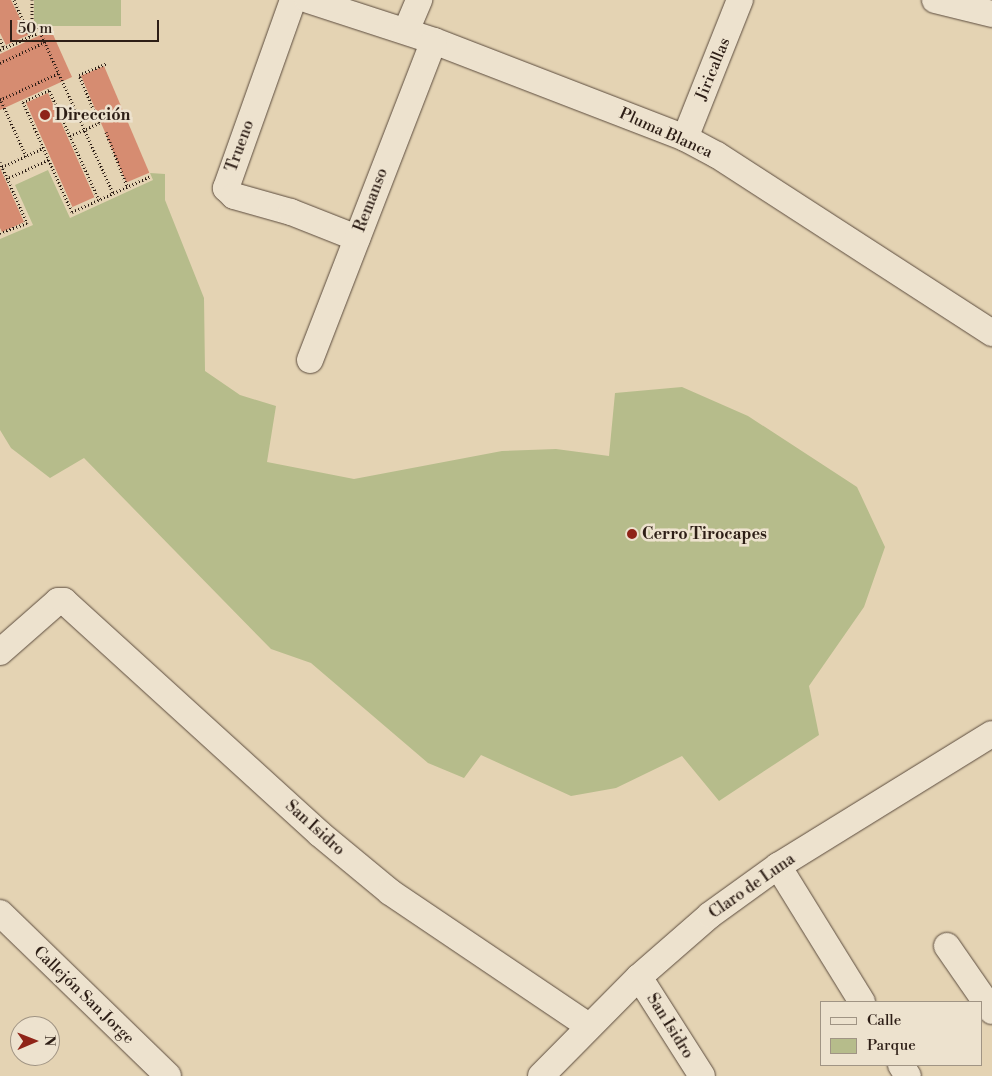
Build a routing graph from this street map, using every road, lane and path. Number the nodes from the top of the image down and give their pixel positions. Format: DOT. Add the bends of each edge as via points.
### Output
graph roads {
  1 [pos="14,0"];
  2 [pos="32,0"];
  3 [pos="293,0"];
  4 [pos="308,0"];
  5 [pos="419,0"];
  6 [pos="740,0"];
  7 [pos="935,0"];
  8 [pos="992,14"];
  9 [pos="406,30"];
  10 [pos="40,32"];
  11 [pos="30,36"];
  12 [pos="0,39"];
  13 [pos="434,40"];
  14 [pos="45,42"];
  15 [pos="4,48"];
  16 [pos="0,50"];
  17 [pos="0,63"];
  18 [pos="107,63"];
  19 [pos="59,73"];
  20 [pos="0,99"];
  21 [pos="84,130"];
  22 [pos="106,132"];
  23 [pos="70,136"];
  24 [pos="685,138"];
  25 [pos="43,148"];
  26 [pos="26,156"];
  27 [pos="50,159"];
  28 [pos="0,162"];
  29 [pos="2,167"];
  30 [pos="151,176"];
  31 [pos="6,179"];
  32 [pos="127,186"];
  33 [pos="113,193"];
  34 [pos="99,200"];
  35 [pos="0,233"];
  36 [pos="357,238"];
  37 [pos="992,333"];
  38 [pos="310,360"];
  39 [pos="0,652"];
  40 [pos="992,734"];
  41 [pos="778,866"];
  42 [pos="0,913"];
  43 [pos="947,946"];
  44 [pos="639,977"];
  45 [pos="861,1001"];
  46 [pos="992,1011"];
  47 [pos="589,1026"];
  48 [pos="168,1076"];
  49 [pos="541,1076"];
  50 [pos="702,1076"];
  1 -- 11 [label="path"];
  2 -- 10 [label="path" via="32,28 38,27"];
  3 -- 36 [label="street, Trueno" via="226,188 234,196 291,212"];
  4 -- 9 [label="street, Pluma Blanca"];
  5 -- 9 [label="street"];
  6 -- 24 [label="street, Jiricallas"];
  7 -- 8 [label="street"];
  9 -- 13 [label="street, Pluma Blanca"];
  10 -- 11 [label="path"];
  10 -- 14 [label="path"];
  11 -- 15 [label="path"];
  12 -- 15 [label="path"];
  13 -- 24 [label="street, Pluma Blanca"];
  13 -- 36 [label="street, Remanso"];
  14 -- 17 [label="path"];
  14 -- 19 [label="path"];
  15 -- 16 [label="path"];
  18 -- 21 [label="path" via="79,75 100,122"];
  19 -- 20 [label="path"];
  19 -- 21 [label="path"];
  20 -- 26 [label="path"];
  21 -- 23 [label="path"];
  21 -- 33 [label="path"];
  22 -- 32 [label="path"];
  23 -- 25 [label="path" via="49,90 23,102"];
  23 -- 34 [label="path"];
  24 -- 37 [label="street, Pluma Blanca" via="717,155"];
  25 -- 26 [label="path"];
  25 -- 27 [label="path"];
  26 -- 29 [label="path"];
  27 -- 31 [label="path"];
  27 -- 34 [label="path" via="72,212"];
  28 -- 29 [label="path"];
  29 -- 31 [label="path"];
  30 -- 32 [label="path"];
  31 -- 35 [label="path" via="27,223"];
  32 -- 33 [label="path"];
  33 -- 34 [label="path"];
  36 -- 38 [label="street, Remanso"];
  39 -- 47 [label="street, San Isidro" via="58,601 64,601 320,834 390,892"];
  40 -- 41 [label="street, Claro de Luna"];
  41 -- 44 [label="street, Claro de Luna" via="710,915"];
  41 -- 45 [label="street"];
  42 -- 48 [label="street, Callejón San Jorge"];
  43 -- 46 [label="street"];
  44 -- 47 [label="street, Claro de Luna"];
  44 -- 50 [label="street, San Isidro"];
  47 -- 49 [label="street, Claro de Luna"];
}
